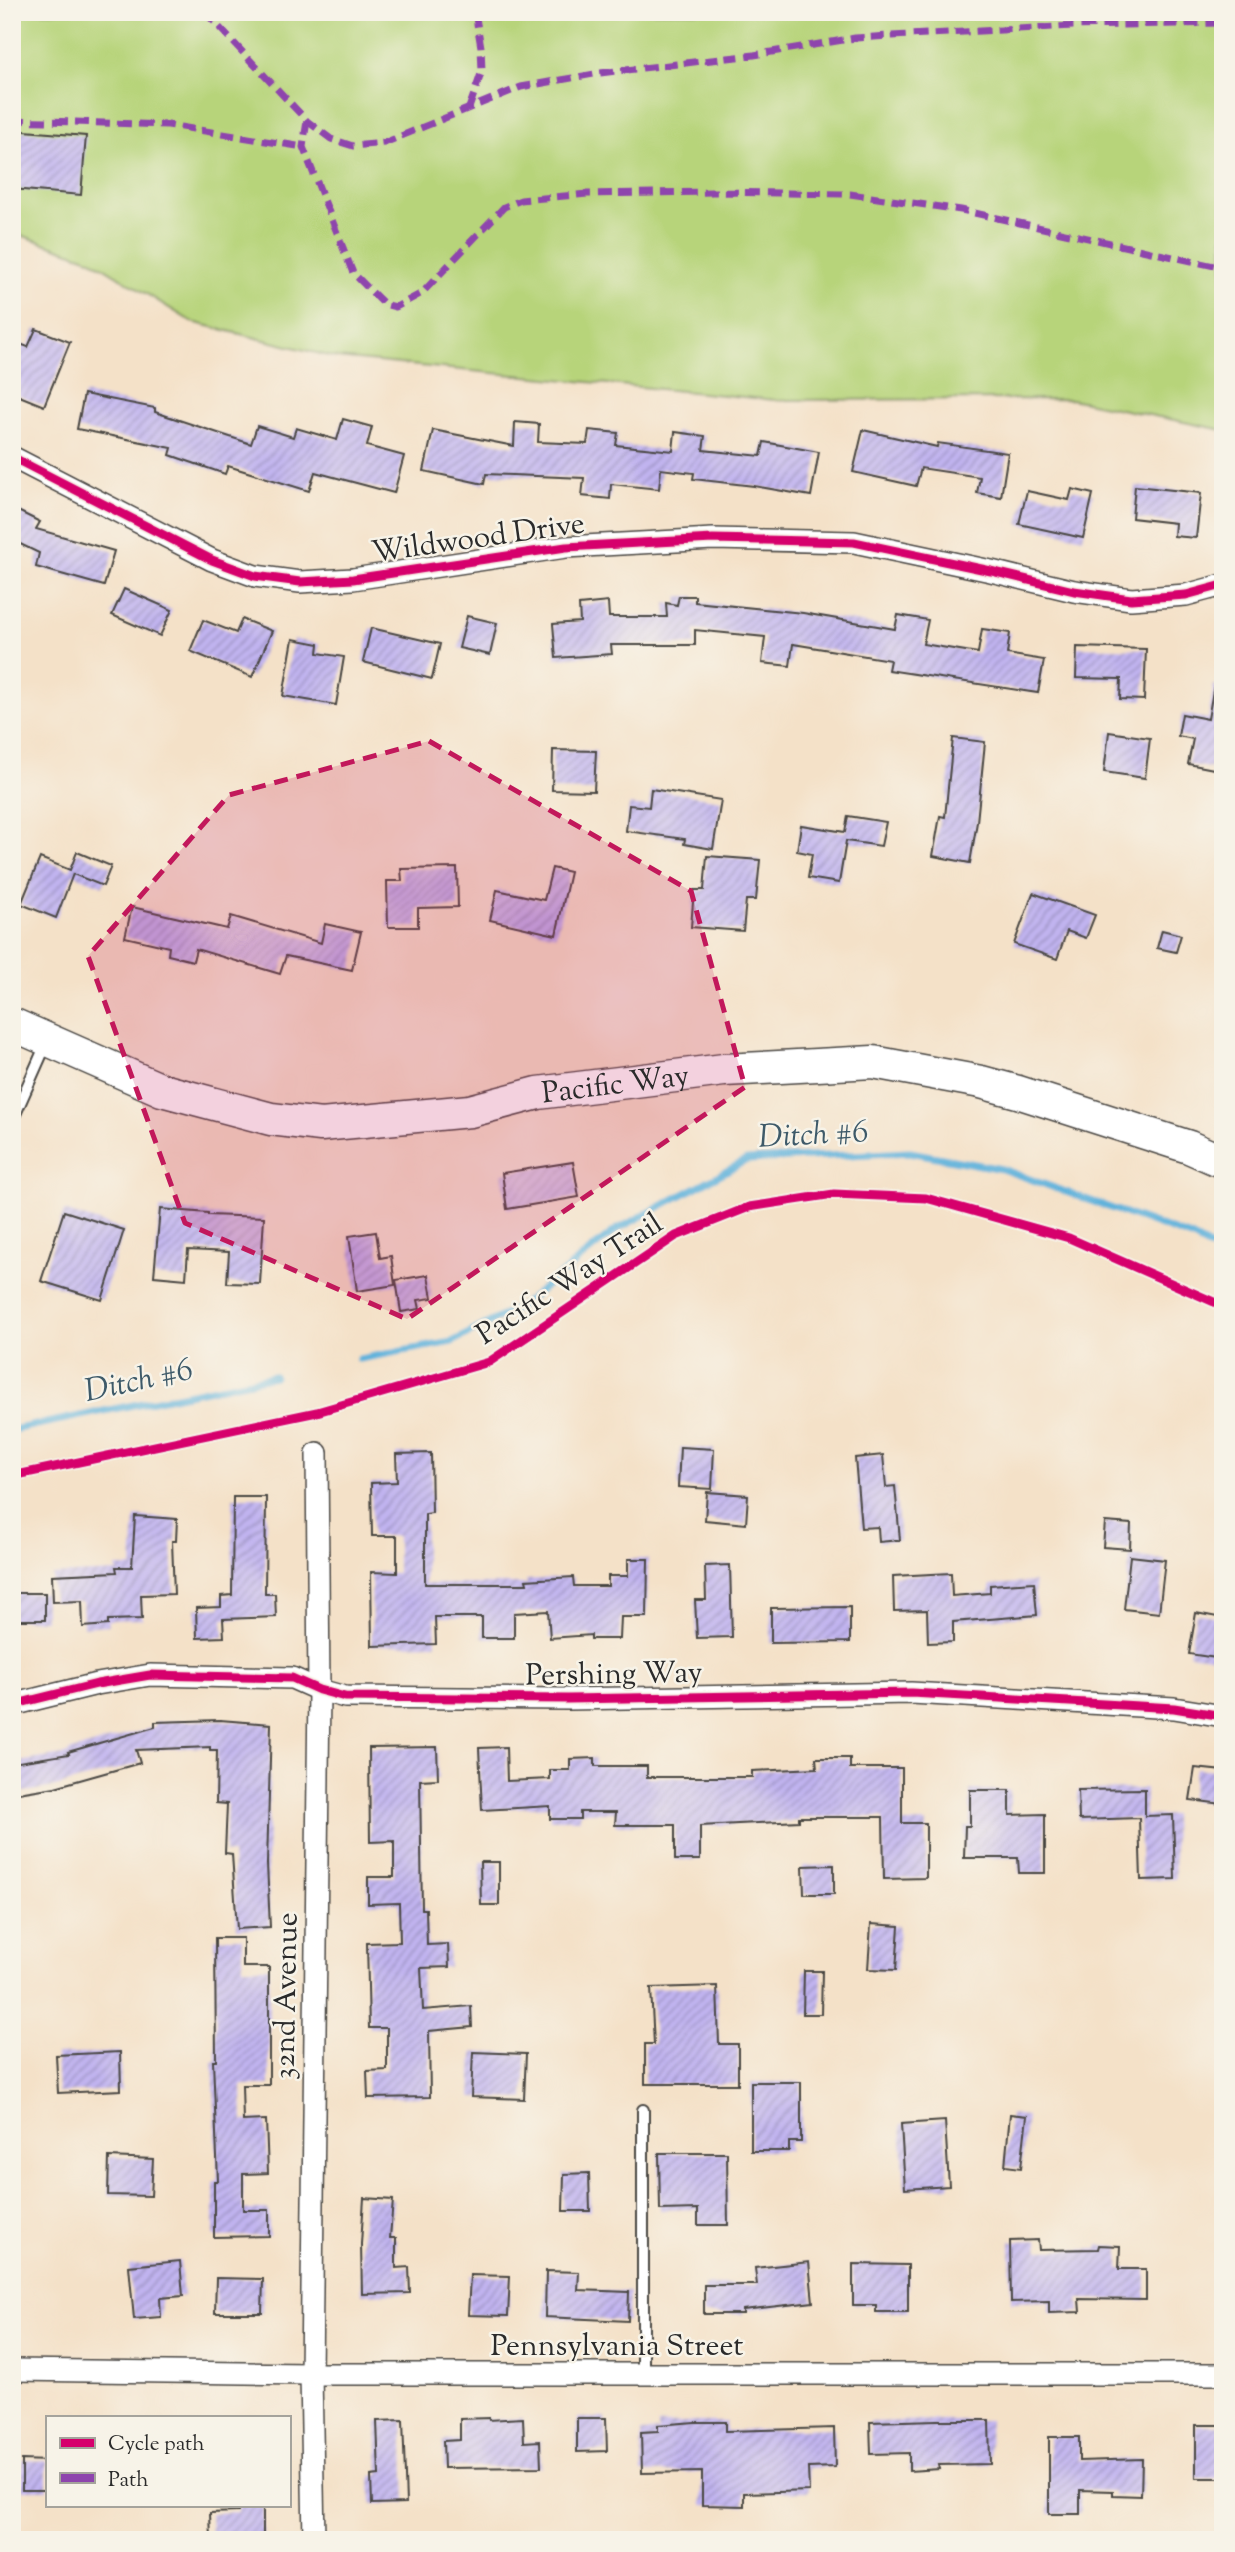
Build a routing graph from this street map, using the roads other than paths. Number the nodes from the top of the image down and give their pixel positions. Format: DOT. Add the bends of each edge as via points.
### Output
graph roads {
  1 [pos="12,457"];
  2 [pos="1223,585"];
  3 [pos="12,1024"];
  4 [pos="48,1040"];
  5 [pos="12,1121"];
  6 [pos="1223,1162"];
  7 [pos="317,1453"];
  8 [pos="319,1690"];
  9 [pos="12,1705"];
  10 [pos="1223,1716"];
  11 [pos="643,2110"];
  12 [pos="12,2370"];
  13 [pos="310,2374"];
  14 [pos="643,2374"];
  15 [pos="1223,2374"];
  16 [pos="314,2540"];
  1 -- 2 [label="street, Wildwood Drive" via="212,560 255,576 300,582 354,579 566,547 713,540 855,542 1074,591 1131,599 1186,595"];
  3 -- 4 [label="main road, Pacific Way"];
  4 -- 5 [label="lane"];
  4 -- 6 [label="main road, Pacific Way" via="162,1090 271,1119 321,1125 470,1111 538,1093 724,1070 873,1062 1018,1092"];
  7 -- 8 [label="street, 32nd Avenue"];
  8 -- 9 [label="street, Pershing Way" via="292,1678 150,1675"];
  8 -- 10 [label="street, Pershing Way" via="345,1697 568,1699 911,1693 1174,1708"];
  8 -- 13 [label="street, 32nd Avenue"];
  11 -- 14 [label="lane"];
  12 -- 13 [label="street, Pennsylvania Street"];
  13 -- 14 [label="street, Pennsylvania Street"];
  13 -- 16 [label="street, 32nd Avenue"];
  14 -- 15 [label="street, Pennsylvania Street"];
}
